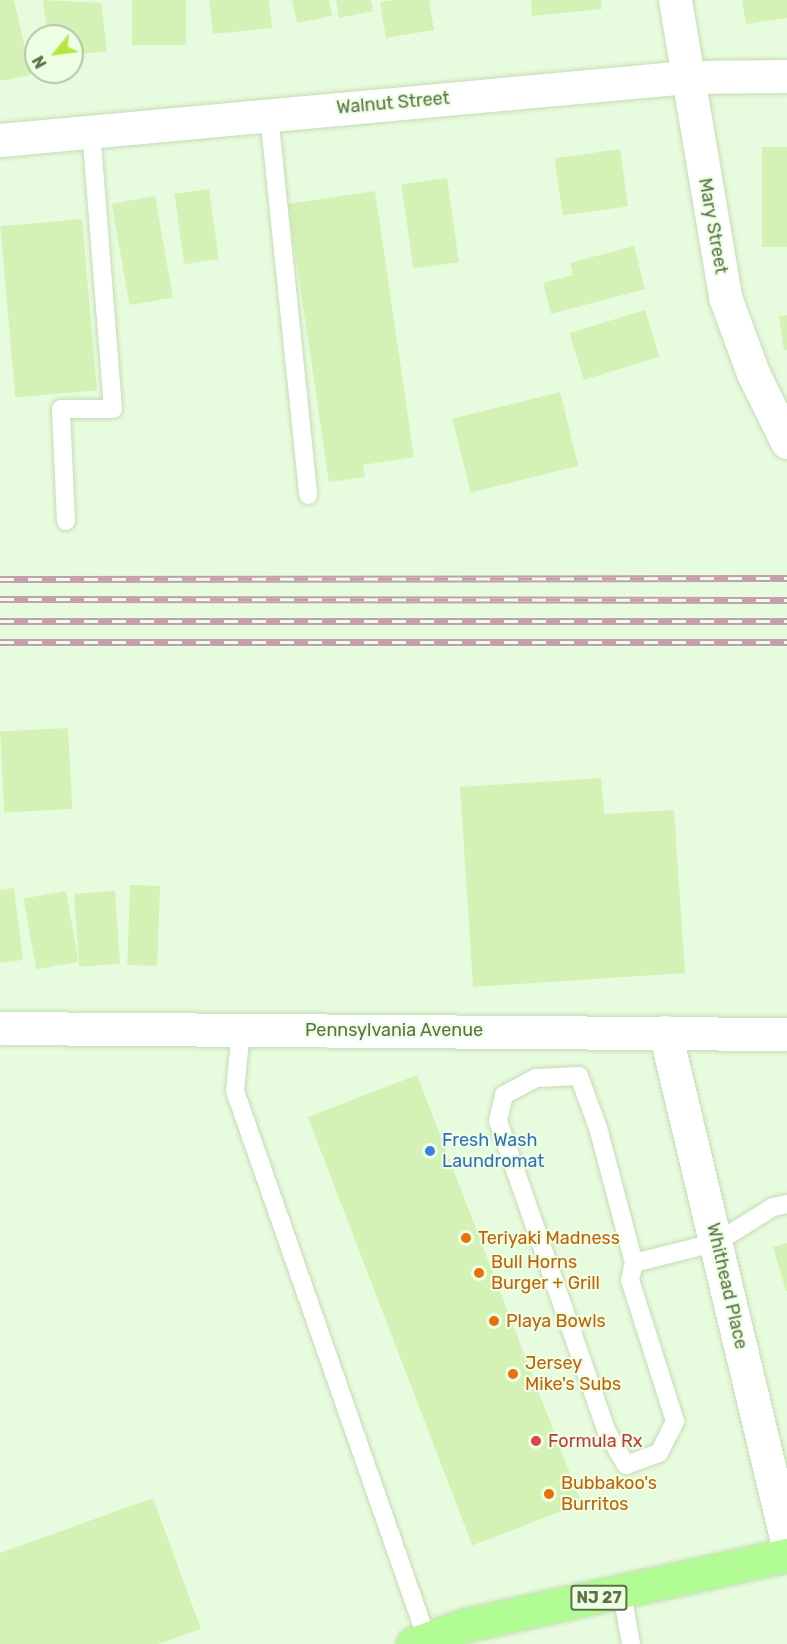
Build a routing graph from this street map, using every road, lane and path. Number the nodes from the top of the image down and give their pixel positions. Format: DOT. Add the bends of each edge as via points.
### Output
graph roads {
  1 [pos="675,0"];
  2 [pos="787,76"];
  3 [pos="687,77"];
  4 [pos="269,115"];
  5 [pos="91,132"];
  6 [pos="0,140"];
  7 [pos="787,442"];
  8 [pos="308,495"];
  9 [pos="66,521"];
  10 [pos="0,1028"];
  11 [pos="241,1030"];
  12 [pos="664,1032"];
  13 [pos="787,1035"];
  14 [pos="787,1204"];
  15 [pos="717,1242"];
  16 [pos="634,1263"];
  17 [pos="787,1542"];
  18 [pos="787,1555"];
  19 [pos="622,1593"];
  20 [pos="420,1641"];
  21 [pos="631,1644"];
  1 -- 3 [label="street, Mary Street"];
  2 -- 3 [label="street, Walnut Street"];
  3 -- 4 [label="street, Walnut Street"];
  3 -- 7 [label="street, Mary Street" via="725,297 753,373"];
  4 -- 5 [label="street, Walnut Street"];
  4 -- 8 [label="lane"];
  5 -- 6 [label="street, Walnut Street"];
  5 -- 9 [label="lane" via="113,409 61,410"];
  10 -- 11 [label="street, Pennsylvania Avenue"];
  11 -- 12 [label="street, Pennsylvania Avenue"];
  11 -- 20 [label="lane" via="235,1091"];
  12 -- 13 [label="street, Pennsylvania Avenue"];
  12 -- 15 [label="street, Whithead Place"];
  14 -- 15 [label="lane" via="773,1207"];
  15 -- 16 [label="lane"];
  15 -- 17 [label="street, Whithead Place"];
  16 -- 16 [label="lane" via="630,1280 675,1421 659,1453 626,1465 607,1432 498,1121 504,1095 536,1078 579,1076 598,1128"];
  18 -- 19 [label="main road, NJ 27"];
  19 -- 20 [label="main road, NJ 27" via="466,1625"];
  19 -- 21 [label="lane"];
}
